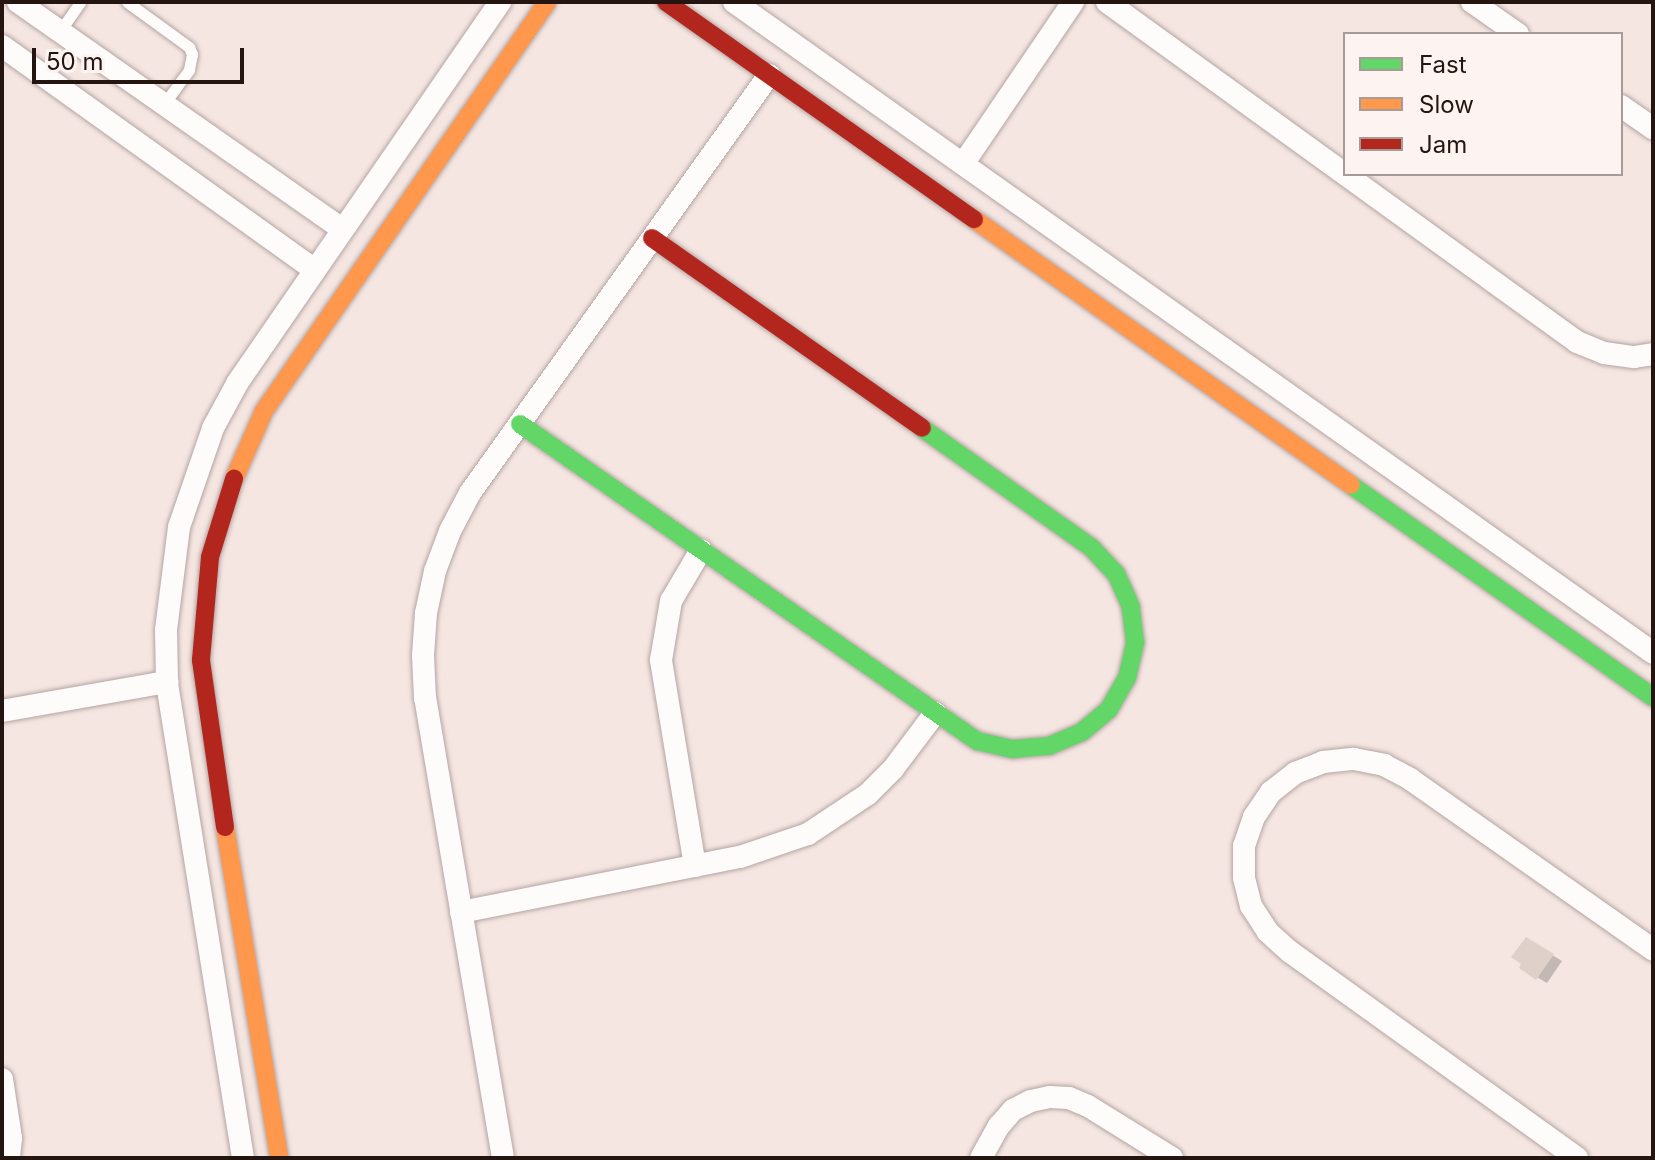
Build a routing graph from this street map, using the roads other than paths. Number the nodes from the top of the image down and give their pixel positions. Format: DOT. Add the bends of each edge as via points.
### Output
graph roads {
  1 [pos="18,2"];
  2 [pos="80,2"];
  3 [pos="127,2"];
  4 [pos="500,2"];
  5 [pos="547,2"];
  6 [pos="666,2"];
  7 [pos="734,2"];
  8 [pos="1073,2"];
  9 [pos="1107,2"];
  10 [pos="1472,2"];
  11 [pos="60,31"];
  12 [pos="1515,32"];
  13 [pos="2,46"];
  14 [pos="769,75"];
  15 [pos="164,104"];
  16 [pos="1623,107"];
  17 [pos="1653,128"];
  18 [pos="963,164"];
  19 [pos="1343,173"];
  20 [pos="1348,176"];
  21 [pos="342,229"];
  22 [pos="652,238"];
  23 [pos="313,269"];
  24 [pos="1653,354"];
  25 [pos="1273,384"];
  26 [pos="1252,415"];
  27 [pos="520,424"];
  28 [pos="701,550"];
  29 [pos="1653,653"];
  30 [pos="167,682"];
  31 [pos="1653,697"];
  32 [pos="2,711"];
  33 [pos="935,713"];
  34 [pos="695,866"];
  35 [pos="461,912"];
  36 [pos="1653,950"];
  37 [pos="2,1079"];
  38 [pos="9,1158"];
  39 [pos="243,1158"];
  40 [pos="279,1158"];
  41 [pos="503,1158"];
  42 [pos="981,1158"];
  43 [pos="1172,1158"];
  44 [pos="1577,1158"];
  1 -- 11 [label="street"];
  2 -- 11 [label="lane"];
  3 -- 15 [label="lane" via="192,54 189,70"];
  4 -- 21 [label="street"];
  5 -- 40 [label="street" via="264,411 241,458 210,557 201,660 206,712"];
  6 -- 14 [label="street"];
  7 -- 18 [label="street"];
  8 -- 18 [label="street"];
  9 -- 19 [label="street"];
  10 -- 12 [label="street"];
  11 -- 15 [label="street"];
  13 -- 23 [label="street"];
  14 -- 22 [label="street"];
  14 -- 26 [label="street"];
  15 -- 21 [label="street"];
  16 -- 17 [label="street"];
  18 -- 25 [label="street"];
  20 -- 24 [label="street" via="1577,342 1604,353"];
  21 -- 23 [label="street"];
  22 -- 27 [label="street"];
  22 -- 33 [label="street" via="1092,548 1116,574 1131,607 1135,642 1127,678 1109,709 1082,732 1049,746 1013,749 977,741"];
  23 -- 30 [label="street" via="238,382 194,477 170,578"];
  25 -- 26 [label="street"];
  25 -- 29 [label="street"];
  26 -- 31 [label="street"];
  27 -- 28 [label="street"];
  27 -- 35 [label="street" via="470,493 450,531 426,613 425,698"];
  28 -- 33 [label="street"];
  28 -- 34 [label="street" via="671,601 661,660"];
  30 -- 32 [label="street"];
  30 -- 39 [label="street"];
  33 -- 34 [label="street" via="893,769 839,816 775,847"];
  34 -- 35 [label="street"];
  35 -- 41 [label="street"];
  36 -- 44 [label="street" via="1384,765 1354,759 1323,762 1295,773 1271,792 1254,817 1244,846 1244,877 1251,906 1268,932"];
  37 -- 38 [label="street"];
  42 -- 43 [label="street" via="1013,1110 1050,1097 1088,1106"];
}
